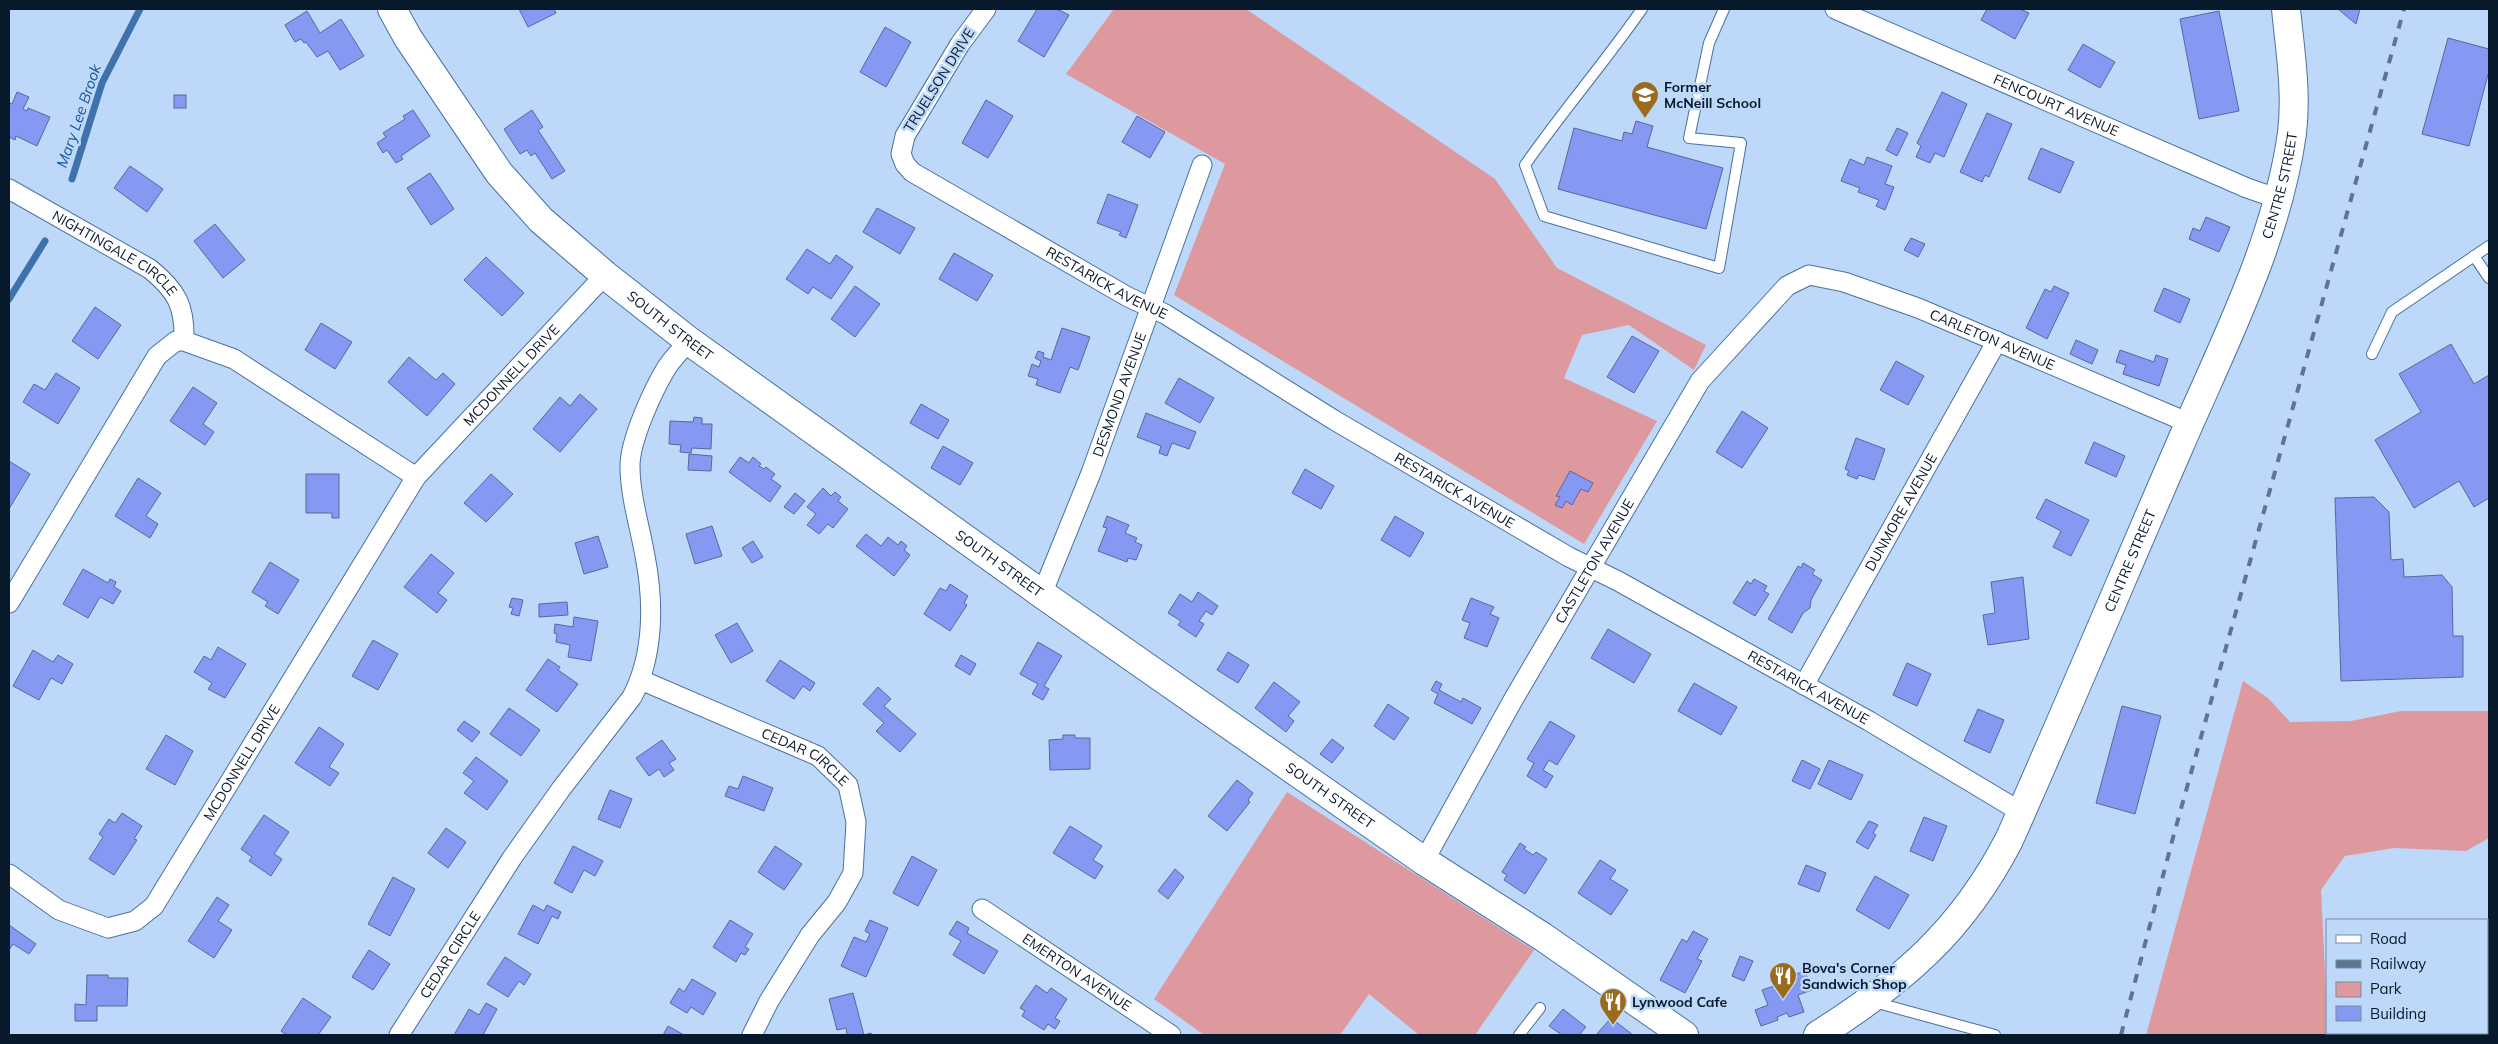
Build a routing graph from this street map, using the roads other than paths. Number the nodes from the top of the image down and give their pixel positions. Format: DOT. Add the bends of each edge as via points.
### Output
graph roads {
  1 [pos="392,9"];
  2 [pos="986,9"];
  3 [pos="1642,9"];
  4 [pos="1724,9"];
  5 [pos="1835,9"];
  6 [pos="2286,9"];
  7 [pos="901,154"];
  8 [pos="1202,165"];
  9 [pos="9,189"];
  10 [pos="2279,199"];
  11 [pos="2489,246"];
  12 [pos="2474,256"];
  13 [pos="605,275"];
  14 [pos="2489,278"];
  15 [pos="1794,283"];
  16 [pos="1151,308"];
  17 [pos="184,341"];
  18 [pos="690,341"];
  19 [pos="1997,341"];
  20 [pos="2372,354"];
  21 [pos="2189,423"];
  22 [pos="416,477"];
  23 [pos="1591,568"];
  24 [pos="1042,594"];
  25 [pos="9,603"];
  26 [pos="641,680"];
  27 [pos="1804,685"];
  28 [pos="2021,812"];
  29 [pos="1424,861"];
  30 [pos="9,874"];
  31 [pos="982,909"];
  32 [pos="1868,1000"];
  33 [pos="1540,1008"];
  34 [pos="399,1035"];
  35 [pos="752,1035"];
  36 [pos="1171,1035"];
  37 [pos="1519,1035"];
  38 [pos="1684,1035"];
  39 [pos="1818,1035"];
  40 [pos="1995,1035"];
  1 -- 13 [label="main road, SOUTH STREET" via="499,173 541,220"];
  2 -- 7 [label="street, TRUELSON DRIVE" via="960,44 905,136"];
  3 -- 4 [label="lane" via="1525,165 1544,216 1719,268 1741,143 1689,138 1709,43"];
  5 -- 10 [label="street, FENCOURT AVENUE"];
  6 -- 10 [label="main road, CENTRE STREET" via="2294,110"];
  7 -- 16 [label="street, RESTARICK AVENUE" via="912,172"];
  8 -- 16 [label="street, DESMOND AVENUE"];
  9 -- 17 [label="street, NIGHTINGALE CIRCLE" via="150,269 167,283 185,318"];
  10 -- 21 [label="main road, CENTRE STREET" via="2252,276"];
  11 -- 12 [label="lane"];
  12 -- 14 [label="lane"];
  12 -- 20 [label="lane" via="2392,312"];
  13 -- 18 [label="main road, SOUTH STREET"];
  13 -- 22 [label="street, MCDONNELL DRIVE"];
  15 -- 19 [label="street, CARLETON AVENUE" via="1809,275 1844,282"];
  15 -- 23 [label="street, CASTLETON AVENUE" via="1787,286 1700,382"];
  16 -- 23 [label="street, RESTARICK AVENUE" via="1334,420"];
  16 -- 24 [label="street, DESMOND AVENUE" via="1091,473"];
  17 -- 22 [label="street" via="234,359"];
  17 -- 25 [label="street" via="176,341 157,356"];
  18 -- 24 [label="main road, SOUTH STREET"];
  18 -- 26 [label="street, CEDAR CIRCLE" via="668,367 635,436 630,466 646,558 651,620"];
  19 -- 21 [label="street, CARLETON AVENUE"];
  19 -- 27 [label="street, DUNMORE AVENUE"];
  21 -- 28 [label="main road, CENTRE STREET"];
  22 -- 30 [label="street, MCDONNELL DRIVE" via="154,906 135,921 108,928 59,910"];
  23 -- 27 [label="street, RESTARICK AVENUE"];
  23 -- 29 [label="street, CASTLETON AVENUE"];
  24 -- 29 [label="main road, SOUTH STREET"];
  26 -- 34 [label="street, CEDAR CIRCLE" via="632,697 512,858"];
  26 -- 35 [label="street, CEDAR CIRCLE" via="818,756 848,785 856,822 853,873 837,902 810,935"];
  27 -- 28 [label="street, RESTARICK AVENUE"];
  28 -- 32 [label="main road, CENTRE STREET" via="1998,861 1959,920 1924,956"];
  29 -- 38 [label="main road, SOUTH STREET" via="1543,937"];
  31 -- 36 [label="street, EMERTON AVENUE"];
  32 -- 39 [label="main road, CENTRE STREET"];
  32 -- 40 [label="lane"];
  33 -- 37 [label="lane"];
}
